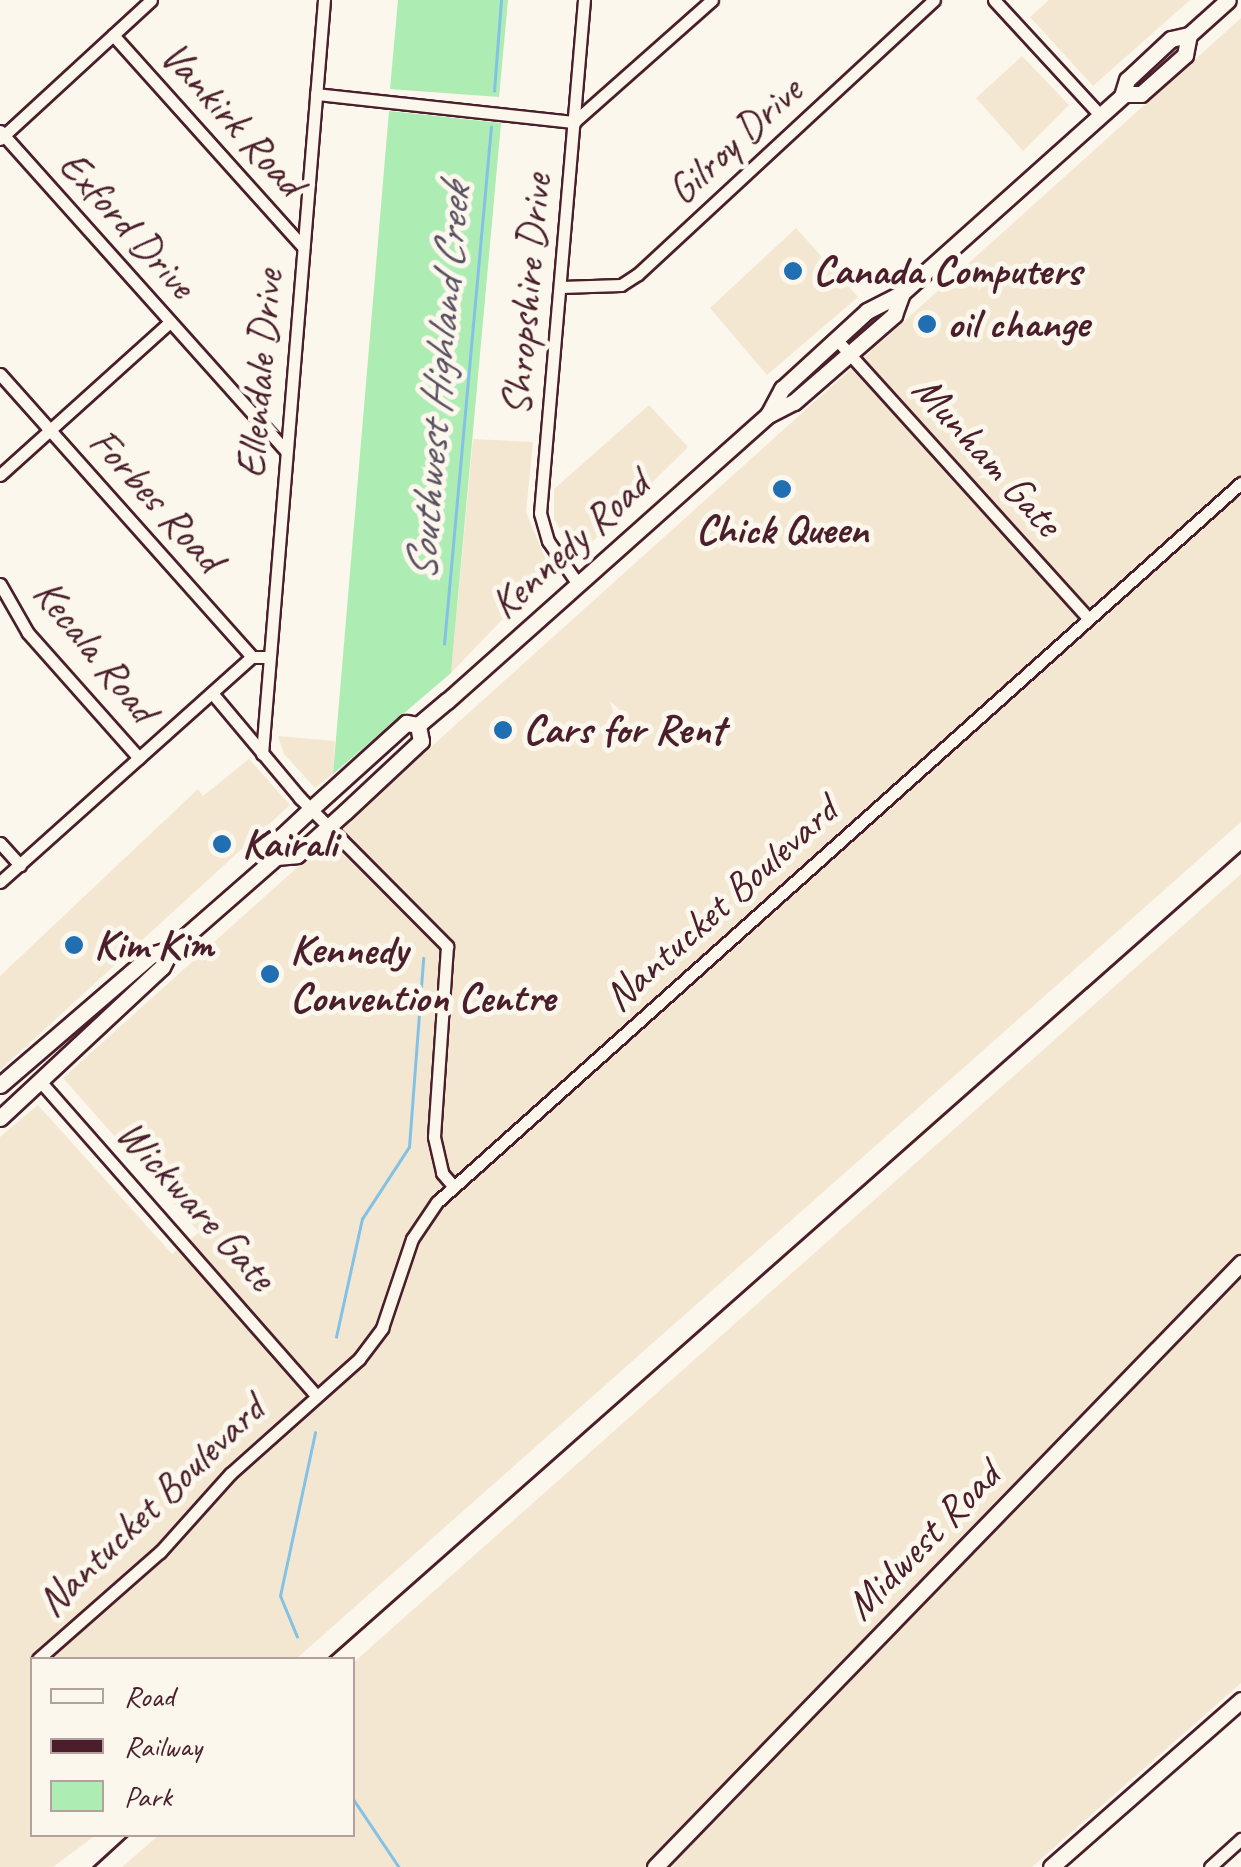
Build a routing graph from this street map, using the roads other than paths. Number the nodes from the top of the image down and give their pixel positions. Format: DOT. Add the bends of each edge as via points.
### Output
graph roads {
  1 [pos="151,0"];
  2 [pos="324,0"];
  3 [pos="584,0"];
  4 [pos="712,0"];
  5 [pos="934,0"];
  6 [pos="994,0"];
  7 [pos="1228,0"];
  8 [pos="113,35"];
  9 [pos="316,94"];
  10 [pos="1100,115"];
  11 [pos="574,122"];
  12 [pos="1,135"];
  13 [pos="303,246"];
  14 [pos="561,287"];
  15 [pos="902,293"];
  16 [pos="170,322"];
  17 [pos="836,339"];
  18 [pos="850,353"];
  19 [pos="0,374"];
  20 [pos="768,415"];
  21 [pos="50,430"];
  22 [pos="286,451"];
  23 [pos="0,475"];
  24 [pos="1241,484"];
  25 [pos="0,584"];
  26 [pos="578,584"];
  27 [pos="1088,618"];
  28 [pos="252,656"];
  29 [pos="268,657"];
  30 [pos="212,693"];
  31 [pos="418,725"];
  32 [pos="262,754"];
  33 [pos="139,758"];
  34 [pos="312,808"];
  35 [pos="332,824"];
  36 [pos="0,843"];
  37 [pos="276,857"];
  38 [pos="20,864"];
  39 [pos="0,882"];
  40 [pos="171,949"];
  41 [pos="24,1063"];
  42 [pos="39,1080"];
  43 [pos="0,1085"];
  44 [pos="0,1118"];
  45 [pos="454,1188"];
  46 [pos="1241,1263"];
  47 [pos="316,1394"];
  48 [pos="40,1657"];
  49 [pos="1240,1703"];
  50 [pos="1241,1839"];
  51 [pos="654,1867"];
  52 [pos="1051,1867"];
  53 [pos="1210,1867"];
  1 -- 8 [label="street"];
  2 -- 9 [label="street, Ellendale Drive"];
  3 -- 11 [label="street, Shropshire Drive"];
  4 -- 11 [label="street"];
  5 -- 14 [label="street, Gilroy Drive" via="638,274 621,286"];
  6 -- 10 [label="street"];
  7 -- 10 [label="main road, Kennedy Road" via="1190,34 1172,40"];
  8 -- 12 [label="street"];
  8 -- 13 [label="street, Vankirk Road"];
  9 -- 11 [label="street"];
  9 -- 13 [label="street, Ellendale Drive"];
  10 -- 15 [label="main road, Kennedy Road"];
  11 -- 14 [label="street, Shropshire Drive"];
  12 -- 16 [label="street, Exford Drive"];
  13 -- 22 [label="street, Ellendale Drive"];
  14 -- 26 [label="street, Shropshire Drive" via="540,512 548,541"];
  15 -- 17 [label="main road, Kennedy Road" via="880,300"];
  15 -- 18 [label="main road, Kennedy Road" via="894,315"];
  16 -- 21 [label="street"];
  16 -- 22 [label="street, Exford Drive"];
  17 -- 18 [label="street, Munham Gate"];
  17 -- 20 [label="main road, Kennedy Road" via="782,389"];
  18 -- 20 [label="main road, Kennedy Road" via="794,402"];
  18 -- 27 [label="street, Munham Gate"];
  19 -- 21 [label="street, Forbes Road"];
  20 -- 26 [label="main road, Kennedy Road"];
  21 -- 23 [label="street"];
  21 -- 28 [label="street, Forbes Road"];
  22 -- 29 [label="street, Ellendale Drive"];
  24 -- 27 [label="street, Nantucket Boulevard"];
  25 -- 33 [label="street, Kecala Road" via="28,633"];
  26 -- 31 [label="main road, Kennedy Road"];
  27 -- 45 [label="street, Nantucket Boulevard"];
  28 -- 29 [label="street"];
  28 -- 30 [label="street"];
  29 -- 32 [label="street, Ellendale Drive"];
  30 -- 32 [label="street"];
  30 -- 33 [label="street"];
  31 -- 34 [label="main road, Kennedy Road" via="406,723"];
  31 -- 35 [label="main road, Kennedy Road" via="420,741"];
  32 -- 34 [label="street"];
  33 -- 38 [label="street"];
  34 -- 35 [label="street"];
  34 -- 37 [label="main road, Kennedy Road" via="281,837"];
  35 -- 37 [label="main road, Kennedy Road" via="297,856"];
  35 -- 45 [label="street" via="447,946 434,1137 442,1172"];
  36 -- 38 [label="street"];
  37 -- 40 [label="main road, Kennedy Road"];
  38 -- 39 [label="street"];
  40 -- 41 [label="main road, Kennedy Road" via="151,954"];
  40 -- 42 [label="main road, Kennedy Road" via="162,966"];
  41 -- 42 [label="main road, Wickware Gate"];
  41 -- 43 [label="main road, Kennedy Road"];
  42 -- 44 [label="main road, Kennedy Road"];
  42 -- 47 [label="street, Wickware Gate"];
  45 -- 47 [label="street, Nantucket Boulevard" via="417,1228 368,1347"];
  46 -- 51 [label="main road, Midwest Road"];
  47 -- 48 [label="street, Nantucket Boulevard" via="164,1548"];
  49 -- 52 [label="main road"];
  50 -- 53 [label="street"];
}
